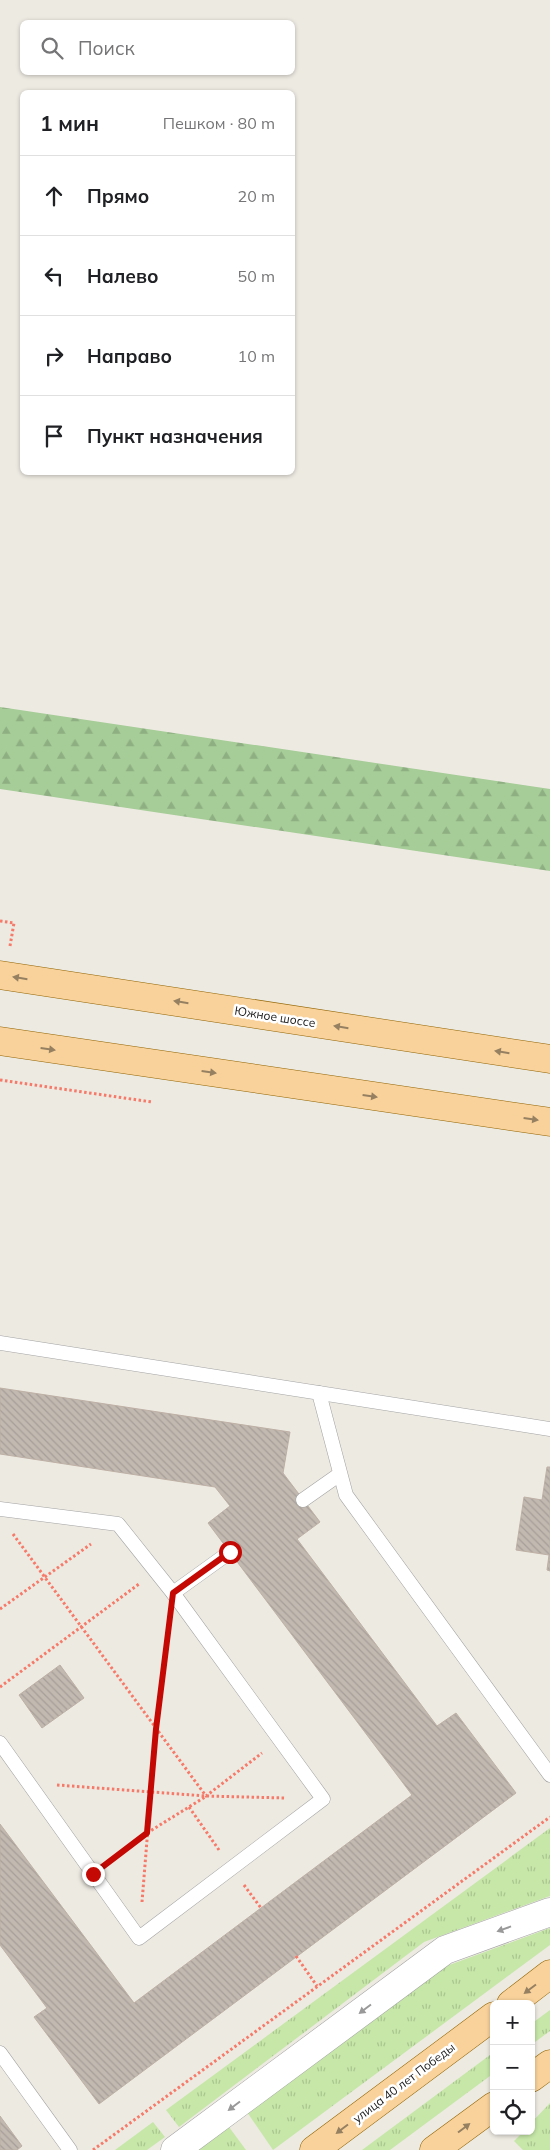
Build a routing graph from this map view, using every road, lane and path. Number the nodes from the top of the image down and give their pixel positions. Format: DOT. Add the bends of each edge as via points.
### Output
graph roads {
  1 [pos="0,975"];
  2 [pos="0,1042"];
  3 [pos="550,1059"];
  4 [pos="0,1080"];
  5 [pos="152,1102"];
  6 [pos="550,1122"];
  7 [pos="0,1343"];
  8 [pos="319,1393"];
  9 [pos="550,1429"];
  10 [pos="340,1474"];
  11 [pos="303,1500"];
  12 [pos="0,1509"];
  13 [pos="118,1524"];
  14 [pos="11,1531"];
  15 [pos="230,1552"];
  16 [pos="156,1572"];
  17 [pos="44,1578"];
  18 [pos="173,1593"];
  19 [pos="0,1609"];
  20 [pos="82,1626"];
  21 [pos="0,1686"];
  22 [pos="156,1729"];
  23 [pos="280,1739"];
  24 [pos="0,1743"];
  25 [pos="550,1775"];
  26 [pos="28,1783"];
  27 [pos="151,1792"];
  28 [pos="206,1796"];
  29 [pos="323,1799"];
  30 [pos="189,1807"];
  31 [pos="550,1817"];
  32 [pos="147,1833"];
  33 [pos="232,1868"];
  34 [pos="93,1874"];
  35 [pos="550,1912"];
  36 [pos="139,1938"];
  37 [pos="296,1956"];
  38 [pos="550,1974"];
  39 [pos="317,1986"];
  40 [pos="516,2000"];
  41 [pos="490,2019"];
  42 [pos="0,2052"];
  43 [pos="550,2064"];
  44 [pos="535,2075"];
  45 [pos="490,2109"];
  46 [pos="70,2150"];
  47 [pos="93,2150"];
  48 [pos="175,2150"];
  49 [pos="314,2150"];
  50 [pos="434,2150"];
  3 -- 1 [label="main road, Южное шоссе, one-way"];
  2 -- 6 [label="main road, one-way"];
  4 -- 5 [label="path"];
  7 -- 8 [label="lane"];
  8 -- 9 [label="lane"];
  8 -- 10 [label="lane"];
  10 -- 11 [label="lane"];
  10 -- 25 [label="lane" via="346,1495"];
  12 -- 13 [label="lane"];
  13 -- 16 [label="lane"];
  13 -- 17 [label="path"];
  14 -- 17 [label="path"];
  15 -- 18 [label="lane"];
  16 -- 18 [label="lane"];
  16 -- 20 [label="path"];
  17 -- 19 [label="path"];
  17 -- 20 [label="path"];
  18 -- 22 [label="path"];
  18 -- 23 [label="lane"];
  20 -- 21 [label="path"];
  20 -- 22 [label="path"];
  22 -- 27 [label="path"];
  22 -- 28 [label="path"];
  23 -- 28 [label="path"];
  23 -- 29 [label="lane"];
  24 -- 26 [label="lane"];
  26 -- 27 [label="path"];
  26 -- 34 [label="lane"];
  27 -- 28 [label="path"];
  27 -- 32 [label="path"];
  28 -- 29 [label="path"];
  28 -- 30 [label="path"];
  29 -- 33 [label="lane"];
  30 -- 32 [label="path"];
  30 -- 33 [label="path"];
  31 -- 39 [label="path"];
  32 -- 34 [label="path"];
  32 -- 36 [label="path"];
  33 -- 36 [label="lane"];
  34 -- 36 [label="lane"];
  35 -- 48 [label="street, one-way" via="444,1950"];
  37 -- 39 [label="path"];
  38 -- 40 [label="main road, one-way"];
  39 -- 47 [label="path"];
  41 -- 49 [label="main road, улица 40 лет Победы, one-way"];
  42 -- 46 [label="lane"];
  43 -- 44 [label="main road"];
  50 -- 45 [label="main road, one-way"];
}
